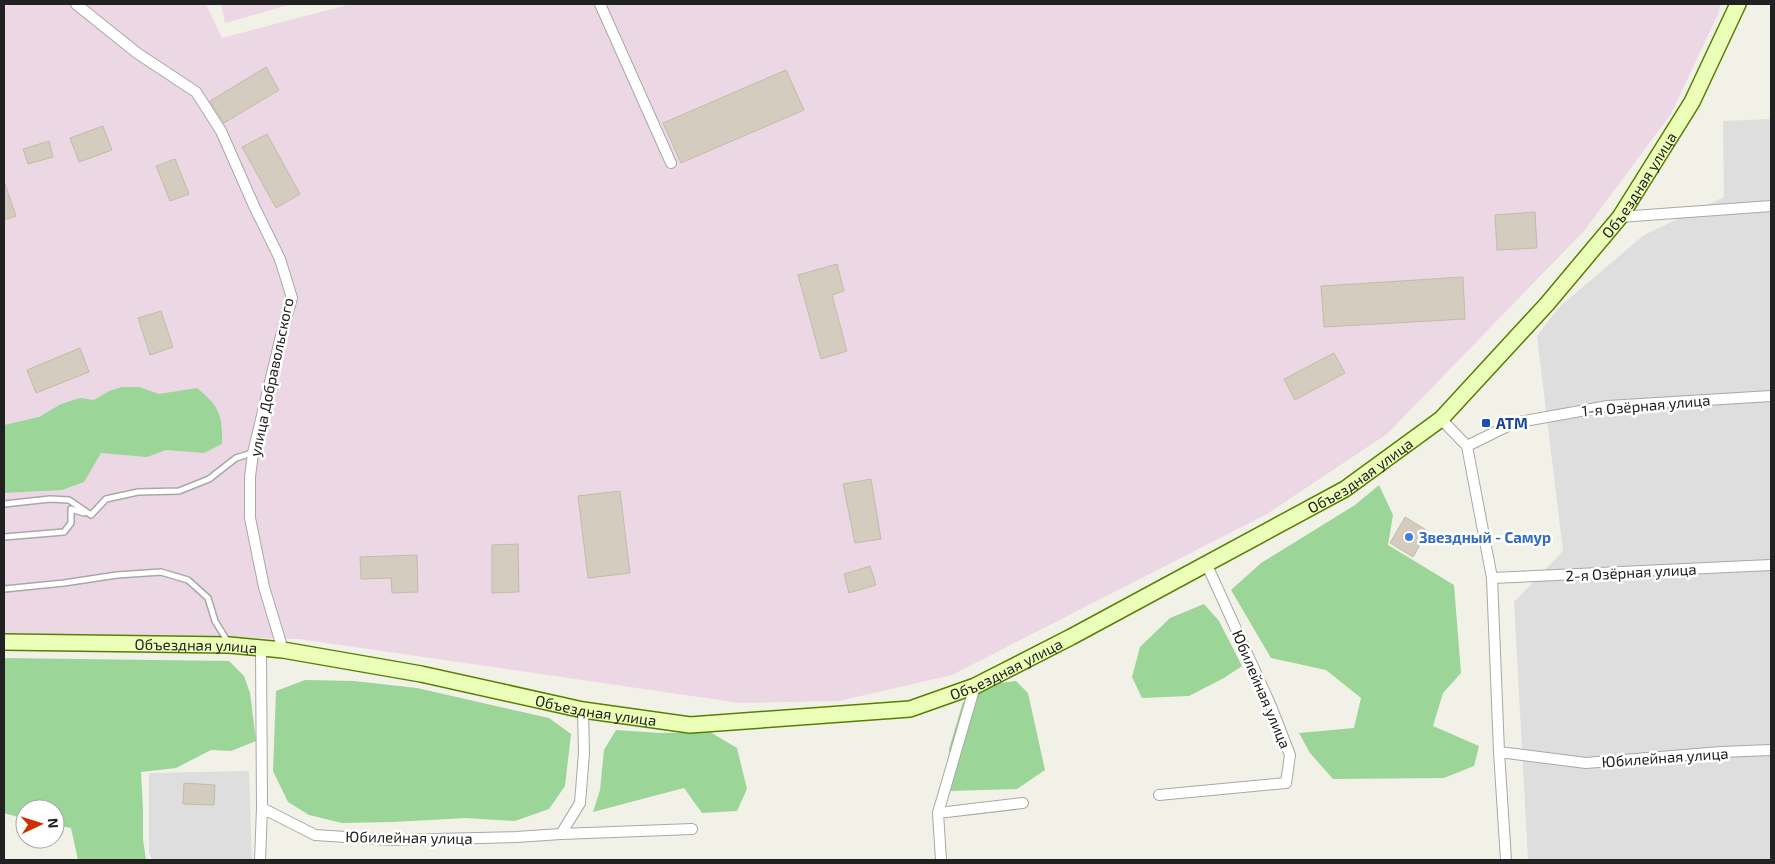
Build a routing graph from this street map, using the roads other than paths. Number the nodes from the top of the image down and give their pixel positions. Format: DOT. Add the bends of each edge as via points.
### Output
graph roads {
  1 [pos="76,4"];
  2 [pos="600,4"];
  3 [pos="1738,4"];
  4 [pos="671,163"];
  5 [pos="1771,206"];
  6 [pos="1620,217"];
  7 [pos="1771,396"];
  8 [pos="1441,419"];
  9 [pos="1467,446"];
  10 [pos="253,453"];
  11 [pos="4,504"];
  12 [pos="91,516"];
  13 [pos="4,537"];
  14 [pos="1206,563"];
  15 [pos="1771,565"];
  16 [pos="1492,578"];
  17 [pos="4,589"];
  18 [pos="4,642"];
  19 [pos="229,645"];
  20 [pos="261,648"];
  21 [pos="283,650"];
  22 [pos="975,686"];
  23 [pos="583,710"];
  24 [pos="1771,750"];
  25 [pos="1499,752"];
  26 [pos="1159,794"];
  27 [pos="1024,803"];
  28 [pos="262,808"];
  29 [pos="938,813"];
  30 [pos="692,829"];
  31 [pos="562,834"];
  32 [pos="260,860"];
  33 [pos="941,860"];
  34 [pos="1506,860"];
  1 -- 10 [label="street, улица Добравольского" via="136,53 196,92 220,131 280,259 292,298"];
  2 -- 4 [label="street"];
  3 -- 6 [label="main road, Объездная улица" via="1692,102"];
  5 -- 6 [label="street"];
  6 -- 8 [label="main road, Объездная улица" via="1547,304"];
  7 -- 9 [label="street, 1-я Озёрная улица" via="1608,406 1514,423"];
  8 -- 9 [label="street"];
  8 -- 14 [label="main road, Объездная улица" via="1345,489"];
  9 -- 16 [label="street"];
  10 -- 12 [label="lane" via="236,458 209,479 180,491 138,492 106,499"];
  10 -- 21 [label="street, улица Добравольского" via="250,518 264,587"];
  11 -- 12 [label="lane" via="68,500"];
  12 -- 13 [label="lane" via="70,509 71,523 64,532"];
  14 -- 22 [label="main road, Объездная улица"];
  14 -- 26 [label="street, Юбилейная улица" via="1290,755 1286,783"];
  15 -- 16 [label="street, 2-я Озёрная улица"];
  16 -- 25 [label="street"];
  17 -- 19 [label="lane" via="161,572 188,580 208,598 215,621"];
  18 -- 19 [label="main road, Объездная улица"];
  19 -- 20 [label="main road, Объездная улица"];
  20 -- 21 [label="main road, Объездная улица"];
  20 -- 28 [label="street"];
  21 -- 23 [label="main road, Объездная улица" via="421,674"];
  22 -- 23 [label="main road, Объездная улица" via="910,709 690,725"];
  22 -- 29 [label="street"];
  23 -- 31 [label="street" via="580,803"];
  24 -- 25 [label="street, Юбилейная улица" via="1586,763"];
  25 -- 34 [label="street"];
  27 -- 29 [label="street"];
  28 -- 31 [label="street, Юбилейная улица" via="315,835 392,840"];
  28 -- 32 [label="street"];
  29 -- 33 [label="street"];
  30 -- 31 [label="street, Юбилейная улица"];
}
